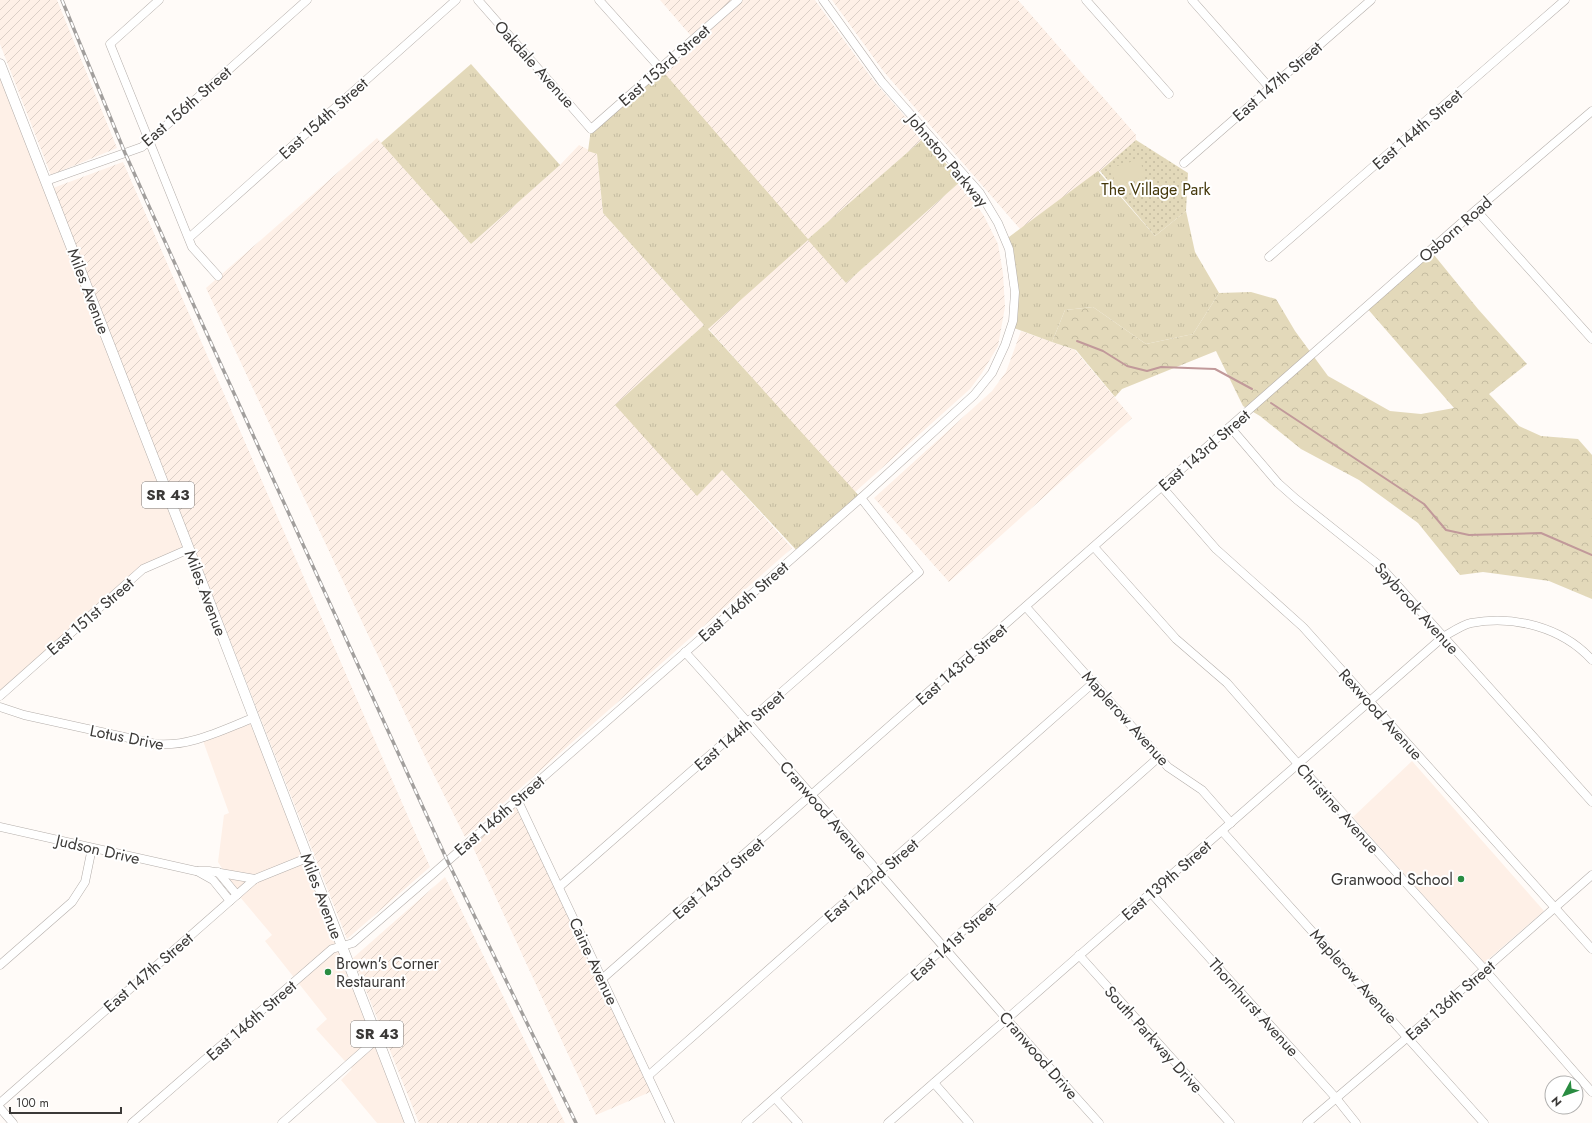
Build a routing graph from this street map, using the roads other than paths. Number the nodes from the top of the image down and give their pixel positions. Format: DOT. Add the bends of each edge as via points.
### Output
graph roads {
  1 [pos="159,0"];
  2 [pos="307,0"];
  3 [pos="456,0"];
  4 [pos="478,0"];
  5 [pos="599,0"];
  6 [pos="738,0"];
  7 [pos="823,0"];
  8 [pos="1086,0"];
  9 [pos="1192,0"];
  10 [pos="1370,0"];
  11 [pos="1565,0"];
  12 [pos="0,64"];
  13 [pos="660,68"];
  14 [pos="1269,87"];
  15 [pos="1169,94"];
  16 [pos="1592,111"];
  17 [pos="591,129"];
  18 [pos="150,140"];
  19 [pos="1184,163"];
  20 [pos="46,181"];
  21 [pos="1476,210"];
  22 [pos="190,237"];
  23 [pos="1269,257"];
  24 [pos="218,276"];
  25 [pos="1591,336"];
  26 [pos="1319,348"];
  27 [pos="1230,427"];
  28 [pos="1162,487"];
  29 [pos="861,498"];
  30 [pos="1094,547"];
  31 [pos="189,549"];
  32 [pos="1026,607"];
  33 [pos="1444,637"];
  34 [pos="685,652"];
  35 [pos="1592,660"];
  36 [pos="1093,683"];
  37 [pos="0,696"];
  38 [pos="1369,702"];
  39 [pos="0,706"];
  40 [pos="253,718"];
  41 [pos="748,722"];
  42 [pos="1159,757"];
  43 [pos="1298,764"];
  44 [pos="811,795"];
  45 [pos="517,799"];
  46 [pos="1592,802"];
  47 [pos="1231,823"];
  48 [pos="0,827"];
  49 [pos="1222,831"];
  50 [pos="92,848"];
  51 [pos="307,858"];
  52 [pos="196,871"];
  53 [pos="218,872"];
  54 [pos="879,873"];
  55 [pos="1592,875"];
  56 [pos="255,879"];
  57 [pos="559,887"];
  58 [pos="1150,893"];
  59 [pos="237,895"];
  60 [pos="230,901"];
  61 [pos="1555,908"];
  62 [pos="342,947"];
  63 [pos="945,948"];
  64 [pos="1592,949"];
  65 [pos="1079,955"];
  66 [pos="0,965"];
  67 [pos="1485,970"];
  68 [pos="602,979"];
  69 [pos="979,986"];
  70 [pos="1006,1020"];
  71 [pos="1408,1036"];
  72 [pos="378,1038"];
  73 [pos="648,1076"];
  74 [pos="934,1084"];
  75 [pos="1592,1092"];
  76 [pos="774,1098"];
  77 [pos="1336,1098"];
  78 [pos="0,1103"];
  79 [pos="0,1108"];
  80 [pos="13,1123"];
  81 [pos="132,1123"];
  82 [pos="282,1123"];
  83 [pos="410,1123"];
  84 [pos="670,1123"];
  85 [pos="746,1123"];
  86 [pos="798,1123"];
  87 [pos="888,1123"];
  88 [pos="969,1123"];
  89 [pos="1099,1123"];
  90 [pos="1230,1123"];
  91 [pos="1307,1123"];
  92 [pos="1356,1123"];
  93 [pos="1484,1123"];
  1 -- 18 [label="street" via="110,44"];
  2 -- 18 [label="street, East 156th Street"];
  3 -- 22 [label="street, East 154th Street"];
  4 -- 17 [label="street, Oakdale Avenue"];
  5 -- 13 [label="street"];
  6 -- 13 [label="street, East 153rd Street"];
  7 -- 29 [label="street, Johnston Parkway" via="882,82 980,193 998,223 1009,249 1015,292 1013,321 992,373 974,396"];
  8 -- 15 [label="street"];
  9 -- 14 [label="street"];
  10 -- 14 [label="street, East 147th Street"];
  11 -- 23 [label="street, East 144th Street"];
  12 -- 20 [label="main road, Miles Avenue / SR 43"];
  13 -- 17 [label="street, East 153rd Street"];
  14 -- 19 [label="street, East 147th Street"];
  16 -- 21 [label="street, Osborn Road"];
  18 -- 20 [label="street, East 156th Street" via="142,147"];
  18 -- 22 [label="street"];
  20 -- 31 [label="main road, Miles Avenue / SR 43"];
  21 -- 25 [label="street"];
  21 -- 26 [label="street, Osborn Road"];
  22 -- 24 [label="street" via="192,247"];
  26 -- 27 [label="street, East 143rd Street"];
  27 -- 28 [label="street, East 143rd Street"];
  27 -- 33 [label="street, Saybrook Avenue" via="1278,483 1380,566"];
  28 -- 30 [label="street, East 143rd Street"];
  28 -- 38 [label="street, Rexwood Avenue" via="1216,549 1303,627"];
  29 -- 34 [label="street, East 146th Street"];
  29 -- 41 [label="street, East 144th Street" via="919,572"];
  30 -- 32 [label="street, East 143rd Street"];
  30 -- 43 [label="street, Christine Avenue" via="1166,627 1227,683"];
  31 -- 37 [label="street, East 151st Street" via="143,569"];
  31 -- 40 [label="main road, Miles Avenue / SR 43"];
  32 -- 36 [label="street, Maplerow Avenue"];
  32 -- 44 [label="street, East 143rd Street"];
  33 -- 35 [label="street, East 139th Street" via="1470,623 1497,620 1521,622 1545,628 1582,649"];
  33 -- 38 [label="street, East 139th Street"];
  33 -- 46 [label="street, Saybrook Avenue"];
  34 -- 41 [label="street, Cranwood Avenue"];
  34 -- 45 [label="street, East 146th Street"];
  36 -- 42 [label="street, Maplerow Avenue"];
  36 -- 54 [label="street, East 142nd Street"];
  38 -- 43 [label="street, East 139th Street"];
  38 -- 61 [label="street, Rexwood Avenue"];
  39 -- 40 [label="street, Lotus Drive" via="24,715 173,746"];
  40 -- 51 [label="main road, Miles Avenue / SR 43"];
  41 -- 44 [label="street, Cranwood Avenue"];
  41 -- 57 [label="street, East 144th Street"];
  42 -- 47 [label="street, Maplerow Avenue" via="1168,767 1202,790"];
  42 -- 63 [label="street, East 141st Street"];
  43 -- 47 [label="street, East 139th Street"];
  43 -- 67 [label="street, Christine Avenue"];
  44 -- 54 [label="street, Cranwood Avenue"];
  44 -- 68 [label="street, East 143rd Street"];
  45 -- 57 [label="street, Caine Avenue"];
  45 -- 62 [label="street, East 146th Street" via="353,943"];
  47 -- 49 [label="street, East 139th Street"];
  48 -- 50 [label="street, Judson Drive"];
  49 -- 58 [label="street, East 139th Street"];
  49 -- 71 [label="street, Maplerow Avenue"];
  50 -- 52 [label="street, Judson Drive"];
  50 -- 66 [label="street" via="85,882 72,902"];
  51 -- 56 [label="street, East 147th Street"];
  51 -- 62 [label="main road, Miles Avenue / SR 43"];
  52 -- 53 [label="street, Judson Drive"];
  52 -- 60 [label="street, Judson Drive" via="213,880"];
  53 -- 56 [label="street, Judson Drive"];
  53 -- 59 [label="street"];
  54 -- 63 [label="street, Cranwood Avenue"];
  54 -- 73 [label="street, East 142nd Street"];
  55 -- 61 [label="street, East 136th Street"];
  56 -- 59 [label="street, East 147th Street"];
  57 -- 68 [label="street, Caine Avenue"];
  58 -- 65 [label="street, East 139th Street"];
  58 -- 77 [label="street, Thornhurst Avenue"];
  59 -- 60 [label="street, East 147th Street"];
  60 -- 78 [label="street, East 147th Street"];
  61 -- 64 [label="street, Rexwood Avenue"];
  61 -- 67 [label="street, East 136th Street"];
  62 -- 72 [label="main road, Miles Avenue / SR 43"];
  62 -- 81 [label="street, East 146th Street" via="332,949"];
  63 -- 69 [label="street, Cranwood Avenue"];
  63 -- 76 [label="street, East 141st Street"];
  65 -- 70 [label="street, East 139th Street"];
  65 -- 90 [label="street, South Parkway Drive"];
  67 -- 71 [label="street, East 136th Street"];
  67 -- 75 [label="street, Christine Avenue"];
  68 -- 73 [label="street, Caine Avenue"];
  69 -- 70 [label="street, Cranwood Drive"];
  70 -- 74 [label="street, East 139th Street"];
  70 -- 89 [label="street, Cranwood Drive"];
  71 -- 77 [label="street, East 136th Street"];
  71 -- 93 [label="street, Maplerow Avenue"];
  72 -- 82 [label="street"];
  72 -- 83 [label="main road, Miles Avenue / SR 43"];
  73 -- 84 [label="street, Caine Avenue"];
  74 -- 87 [label="street, East 139th Street"];
  74 -- 88 [label="street"];
  76 -- 85 [label="street, East 141st Street"];
  76 -- 86 [label="street"];
  77 -- 91 [label="street, East 136th Street"];
  77 -- 92 [label="street, Thornhurst Avenue"];
  79 -- 80 [label="street"];
}
